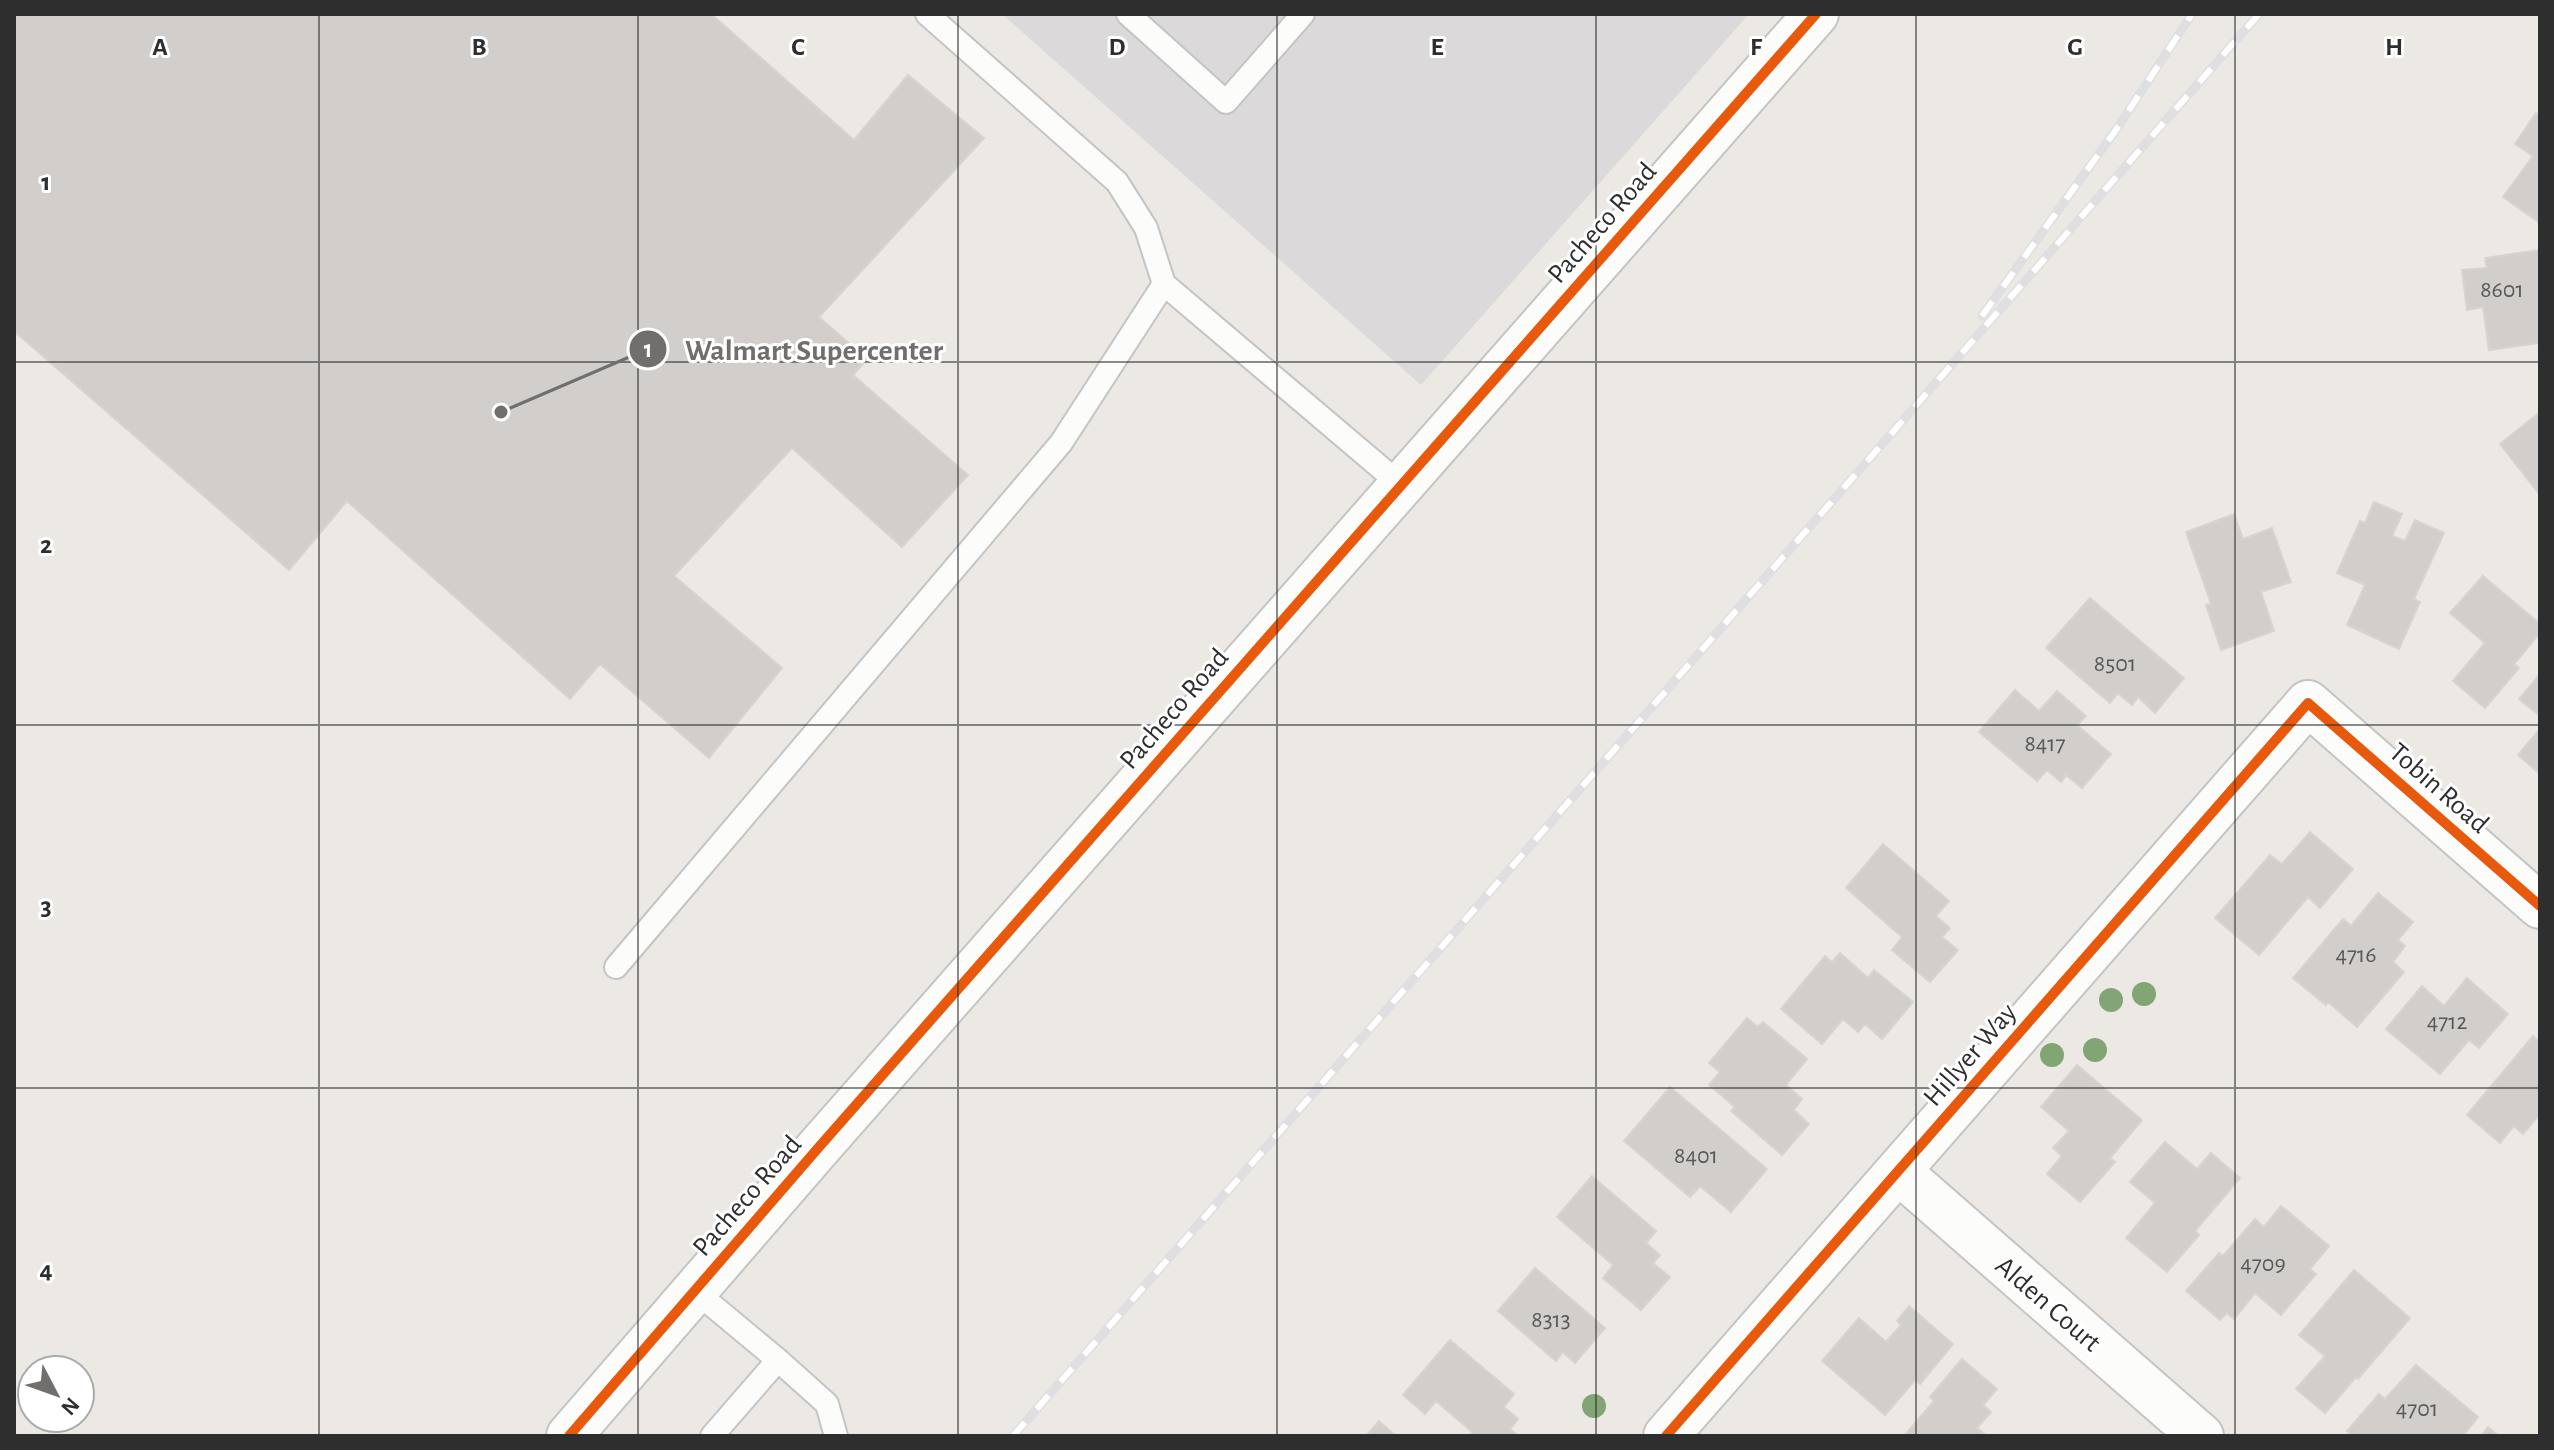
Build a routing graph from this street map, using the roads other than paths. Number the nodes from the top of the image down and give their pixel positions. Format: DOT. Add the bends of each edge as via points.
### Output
graph roads {
  1 [pos="927,14"];
  2 [pos="1128,14"];
  3 [pos="1303,14"];
  4 [pos="1816,14"];
  5 [pos="1164,284"];
  6 [pos="1401,485"];
  7 [pos="2308,703"];
  8 [pos="2540,906"];
  9 [pos="616,967"];
  10 [pos="1898,1171"];
  11 [pos="695,1291"];
  12 [pos="778,1360"];
  13 [pos="569,1436"];
  14 [pos="712,1436"];
  15 [pos="836,1436"];
  16 [pos="1666,1436"];
  17 [pos="2201,1436"];
  1 -- 5 [label="lane" via="1117,182 1146,228"];
  2 -- 3 [label="lane" via="1226,102"];
  4 -- 6 [label="street, Pacheco Road"];
  5 -- 6 [label="lane"];
  5 -- 9 [label="lane" via="1061,443"];
  6 -- 11 [label="street, Pacheco Road"];
  7 -- 8 [label="street, Tobin Road"];
  7 -- 10 [label="street, Hillyer Way"];
  10 -- 16 [label="street, Hillyer Way"];
  10 -- 17 [label="street, Alden Court"];
  11 -- 12 [label="lane"];
  11 -- 13 [label="street, Pacheco Road"];
  12 -- 14 [label="lane"];
  12 -- 15 [label="lane" via="827,1404"];
}
